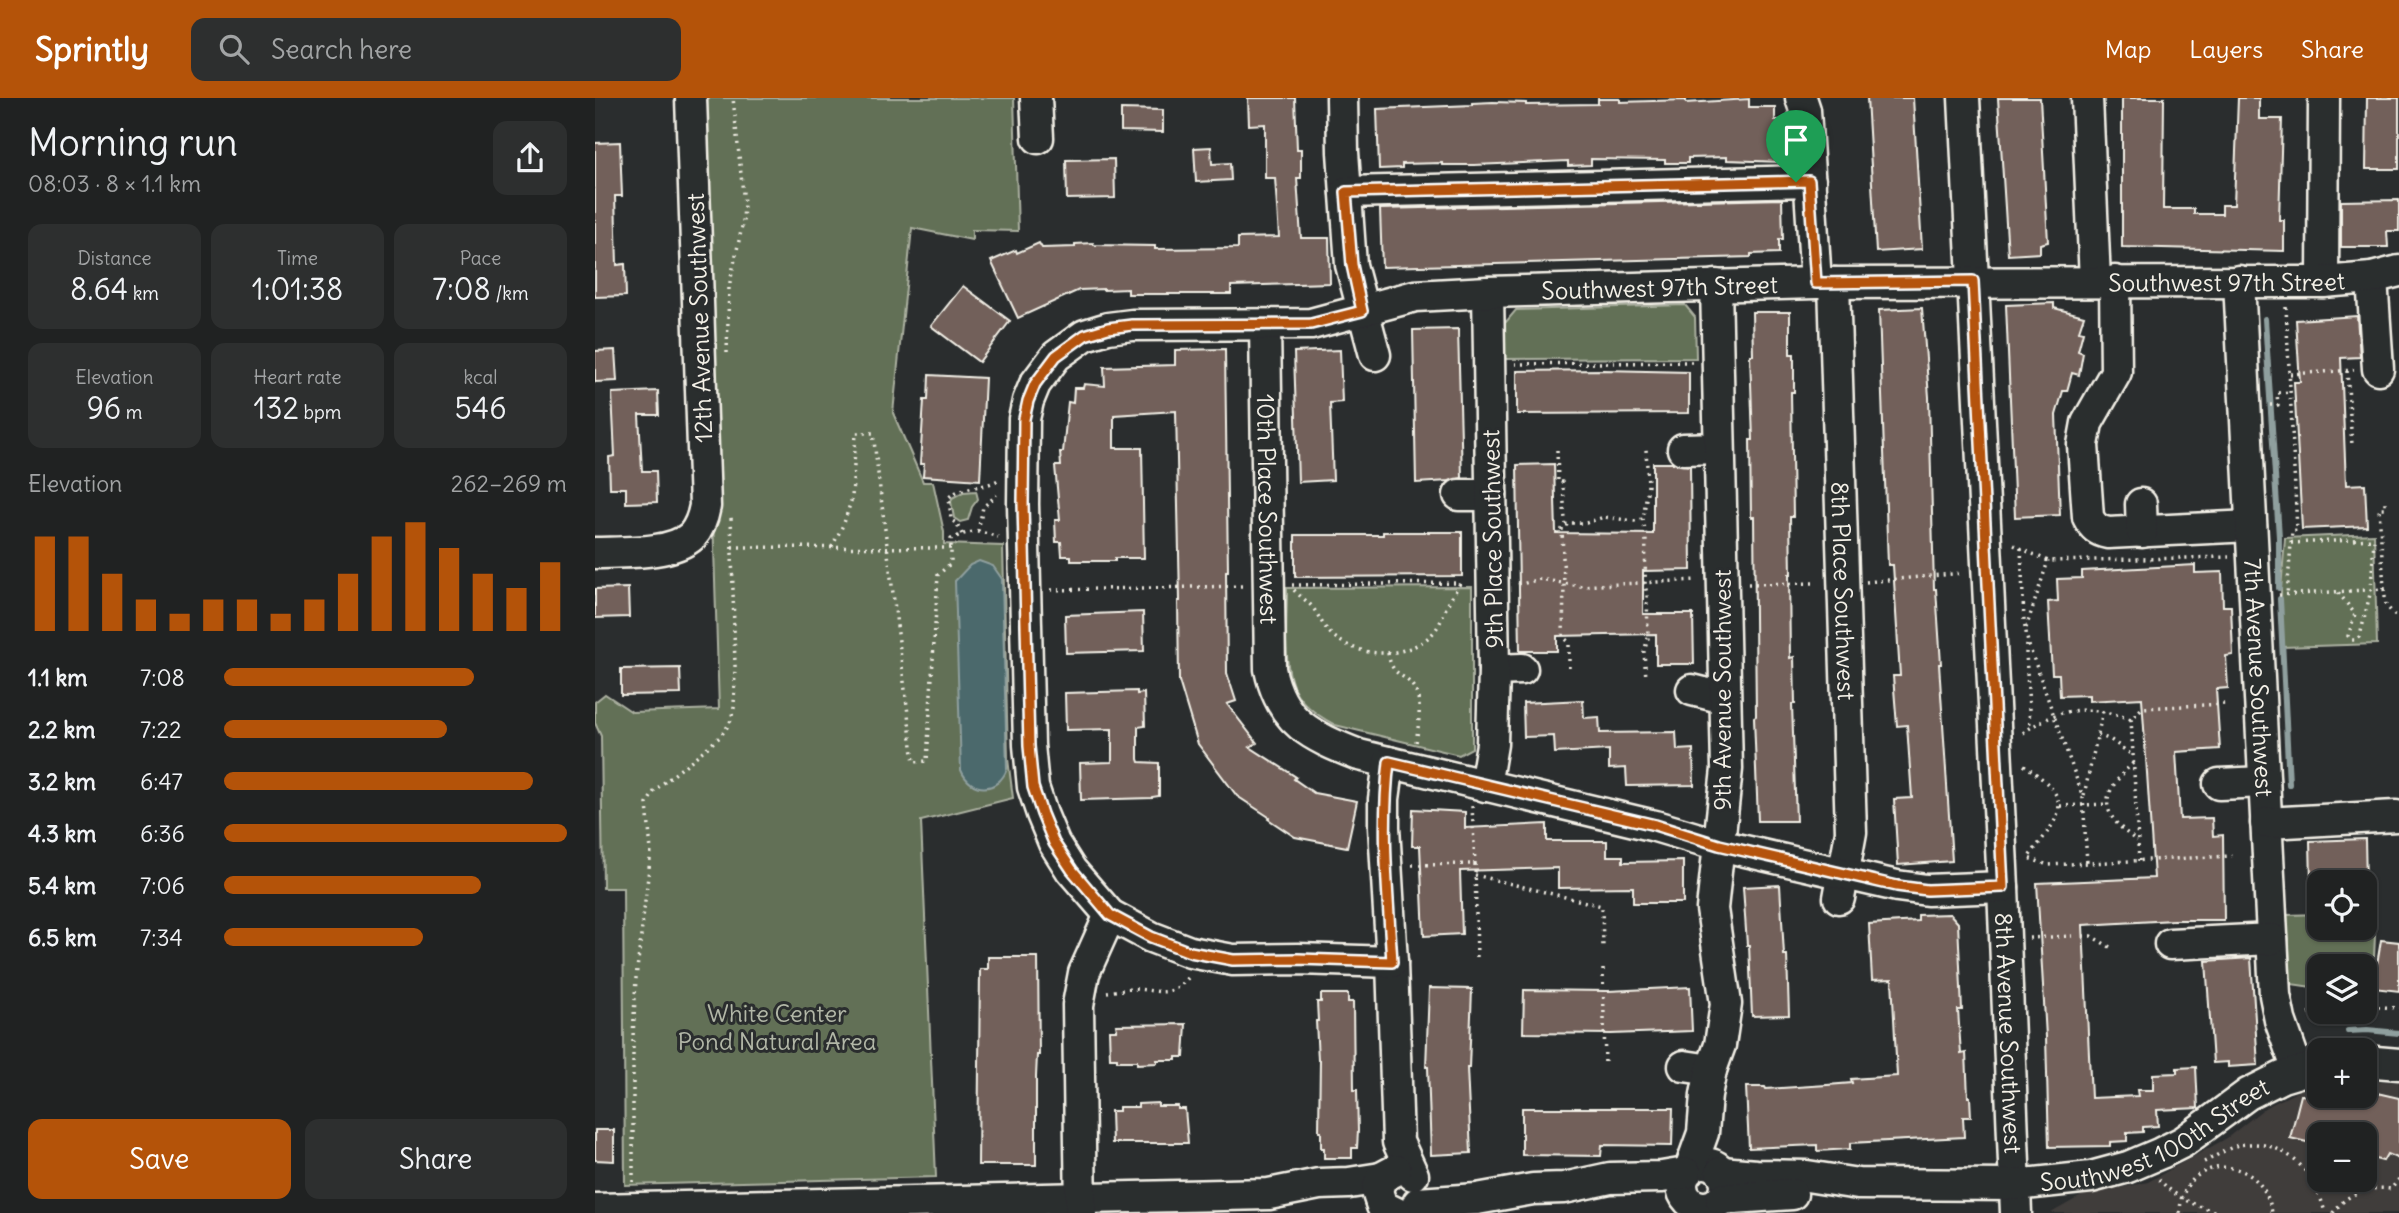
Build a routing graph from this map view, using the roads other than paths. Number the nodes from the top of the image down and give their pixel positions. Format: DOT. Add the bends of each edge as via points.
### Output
graph roads {
  1 [pos="691,98"];
  2 [pos="1036,98"];
  3 [pos="1342,98"];
  4 [pos="1801,98"];
  5 [pos="1964,98"];
  6 [pos="2087,98"];
  7 [pos="2324,98"];
  8 [pos="1038,138"];
  9 [pos="1809,181"];
  10 [pos="1346,192"];
  11 [pos="2386,275"];
  12 [pos="1973,281"];
  13 [pos="2105,281"];
  14 [pos="2239,281"];
  15 [pos="2323,282"];
  16 [pos="1825,283"];
  17 [pos="1716,285"];
  18 [pos="1488,292"];
  19 [pos="1362,311"];
  20 [pos="1265,325"];
  21 [pos="1375,355"];
  22 [pos="2378,369"];
  23 [pos="1719,448"];
  24 [pos="1683,449"];
  25 [pos="1459,495"];
  26 [pos="1491,495"];
  27 [pos="2251,526"];
  28 [pos="595,553"];
  29 [pos="1692,690"];
  30 [pos="1724,698"];
  31 [pos="1402,755"];
  32 [pos="2264,782"];
  33 [pos="2219,784"];
  34 [pos="1479,791"];
  35 [pos="2396,816"];
  36 [pos="2266,823"];
  37 [pos="1719,845"];
  38 [pos="1841,886"];
  39 [pos="2003,887"];
  40 [pos="1110,915"];
  41 [pos="2272,939"];
  42 [pos="2170,944"];
  43 [pos="1392,962"];
  44 [pos="2377,1062"];
  45 [pos="2399,1063"];
  46 [pos="2307,1066"];
  47 [pos="2307,1070"];
  48 [pos="1705,1191"];
  49 [pos="1400,1199"];
  50 [pos="2016,1199"];
  51 [pos="1081,1206"];
  52 [pos="595,1209"];
  53 [pos="761,1209"];
  1 -- 28 [label="street, 12th Avenue Southwest" via="705,506 693,535 670,547"];
  2 -- 8 [label="street"];
  3 -- 10 [label="street"];
  4 -- 9 [label="street, 8th Place Southwest"];
  5 -- 12 [label="street, 8th Avenue Southwest"];
  6 -- 13 [label="street"];
  7 -- 15 [label="street"];
  9 -- 10 [label="street"];
  9 -- 16 [label="street, 8th Place Southwest"];
  10 -- 19 [label="street" via="1352,265"];
  11 -- 15 [label="street, Southwest 97th Street"];
  11 -- 22 [label="street"];
  12 -- 13 [label="street, Southwest 97th Street"];
  12 -- 16 [label="street, Southwest 97th Street"];
  12 -- 39 [label="street, 8th Avenue Southwest"];
  13 -- 14 [label="street, Southwest 97th Street"];
  13 -- 27 [label="street" via="2116,372 2087,423 2083,445 2088,517 2102,532 2141,518 2198,515"];
  14 -- 15 [label="street, Southwest 97th Street"];
  14 -- 27 [label="street, 7th Avenue Southwest"];
  16 -- 17 [label="street, Southwest 97th Street"];
  16 -- 38 [label="street, 8th Place Southwest" via="1851,832"];
  17 -- 18 [label="street, Southwest 97th Street"];
  17 -- 23 [label="street, 9th Avenue Southwest"];
  18 -- 19 [label="street, Southwest 97th Street" via="1415,296"];
  18 -- 26 [label="street, 9th Place Southwest" via="1502,451"];
  19 -- 20 [label="street, Southwest 97th Street" via="1311,324"];
  19 -- 21 [label="street"];
  20 -- 31 [label="street, 10th Place Southwest" via="1278,496 1270,668 1275,692 1287,712 1327,742 1359,755"];
  20 -- 40 [label="street, Southwest 97th Street" via="1132,325 1085,335 1056,356 1028,401 1023,504 1033,787 1054,843"];
  23 -- 24 [label="street"];
  23 -- 30 [label="street, 9th Avenue Southwest"];
  25 -- 26 [label="street"];
  26 -- 34 [label="street, 9th Place Southwest" via="1508,670"];
  27 -- 32 [label="street, 7th Avenue Southwest"];
  29 -- 30 [label="street"];
  30 -- 37 [label="street, 9th Avenue Southwest" via="1727,769"];
  31 -- 34 [label="street"];
  31 -- 43 [label="street" via="1384,799"];
  32 -- 33 [label="street"];
  32 -- 36 [label="street, 7th Avenue Southwest"];
  34 -- 37 [label="street" via="1655,825"];
  35 -- 36 [label="street"];
  36 -- 41 [label="street, 7th Avenue Southwest"];
  37 -- 38 [label="street"];
  37 -- 48 [label="street, 9th Avenue Southwest" via="1712,909 1726,1004 1720,1045 1697,1068 1706,1095"];
  38 -- 39 [label="street"];
  39 -- 50 [label="street, 8th Avenue Southwest"];
  40 -- 43 [label="street" via="1190,952 1233,960"];
  40 -- 51 [label="street" via="1084,973 1078,1005"];
  41 -- 42 [label="street"];
  41 -- 46 [label="street, 7th Avenue Southwest" via="2280,1020"];
  43 -- 49 [label="street"];
  44 -- 45 [label="street"];
  47 -- 50 [label="street, Southwest 100th Street" via="2248,1094 2183,1142 2128,1167"];
  48 -- 49 [label="street, Southwest 100th Street" via="1610,1196 1564,1188 1477,1199"];
  48 -- 50 [label="street, Southwest 100th Street" via="1756,1175 1807,1176"];
  49 -- 51 [label="street, Southwest 100th Street" via="1321,1201 1269,1194"];
  51 -- 53 [label="street, Southwest 100th Street"];
  52 -- 53 [label="street, Southwest 100th Street"];
}
